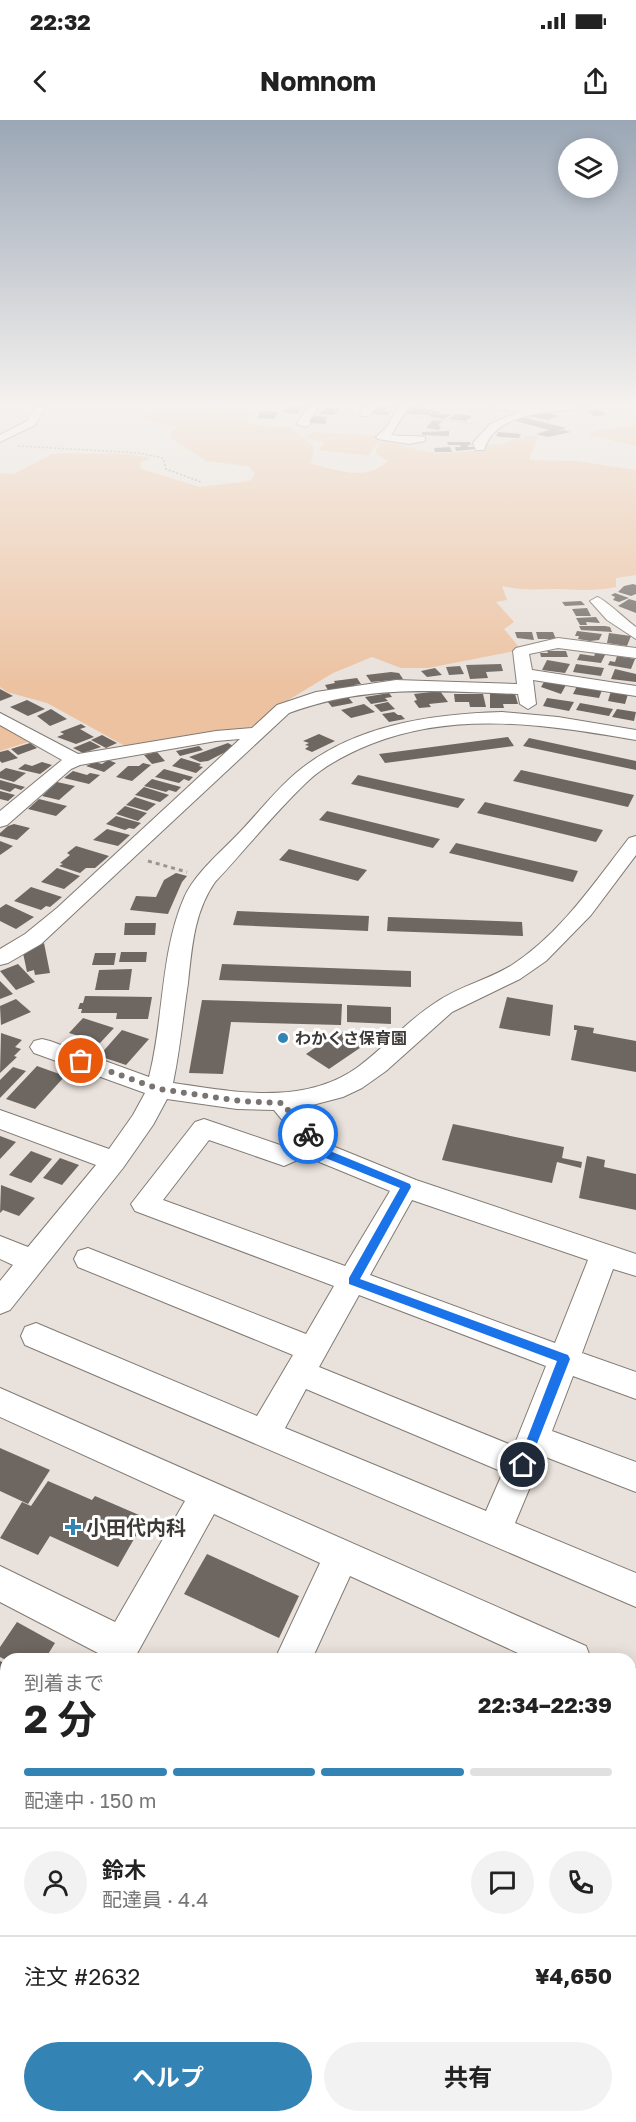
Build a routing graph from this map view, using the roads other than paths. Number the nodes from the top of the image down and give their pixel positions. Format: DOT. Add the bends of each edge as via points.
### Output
graph roads {
  1 [pos="597,601"];
  2 [pos="636,634"];
  3 [pos="636,653"];
  4 [pos="525,682"];
  5 [pos="636,691"];
  6 [pos="0,717"];
  7 [pos="529,719"];
  8 [pos="258,733"];
  9 [pos="636,735"];
  10 [pos="75,760"];
  11 [pos="0,821"];
  12 [pos="636,842"];
  13 [pos="0,958"];
  14 [pos="42,1047"];
  15 [pos="159,1089"];
  16 [pos="282,1103"];
  17 [pos="0,1119"];
  18 [pos="315,1142"];
  19 [pos="114,1161"];
  20 [pos="406,1187"];
  21 [pos="0,1247"];
  22 [pos="604,1255"];
  23 [pos="87,1259"];
  24 [pos="32,1261"];
  25 [pos="636,1265"];
  26 [pos="353,1281"];
  27 [pos="0,1302"];
  28 [pos="36,1335"];
  29 [pos="564,1359"];
  30 [pos="307,1361"];
  31 [pos="636,1386"];
  32 [pos="0,1402"];
  33 [pos="264,1434"];
  34 [pos="528,1452"];
  35 [pos="636,1477"];
  36 [pos="207,1495"];
  37 [pos="495,1530"];
  38 [pos="342,1555"];
  39 [pos="0,1583"];
  40 [pos="636,1590"];
  41 [pos="118,1652"];
  42 [pos="297,1653"];
  43 [pos="560,1653"];
  1 -- 2 [label="street"];
  3 -- 4 [label="street" via="558,643 521,651"];
  4 -- 5 [label="street"];
  4 -- 7 [label="street"];
  4 -- 8 [label="street" via="396,684 353,691 291,705"];
  6 -- 10 [label="street"];
  7 -- 9 [label="street"];
  7 -- 15 [label="street" via="490,718 422,725 367,739 318,763 302,777 195,896 184,928"];
  8 -- 10 [label="street" via="216,736"];
  8 -- 13 [label="street" via="33,939"];
  10 -- 11 [label="street"];
  12 -- 16 [label="street" via="558,940 539,957 443,1008 352,1082"];
  14 -- 15 [label="street"];
  15 -- 16 [label="street"];
  15 -- 19 [label="street" via="144,1119"];
  16 -- 18 [label="street"];
  17 -- 19 [label="street"];
  18 -- 20 [label="street" via="326,1154"];
  18 -- 26 [label="street" via="284,1156 204,1128 145,1204"];
  19 -- 24 [label="street"];
  20 -- 22 [label="street"];
  20 -- 26 [label="street"];
  21 -- 24 [label="street"];
  22 -- 25 [label="street"];
  22 -- 29 [label="street"];
  23 -- 30 [label="street"];
  24 -- 27 [label="street"];
  26 -- 29 [label="street"];
  26 -- 30 [label="street"];
  28 -- 33 [label="street"];
  29 -- 31 [label="street"];
  29 -- 34 [label="street"];
  30 -- 33 [label="street"];
  30 -- 34 [label="street"];
  32 -- 36 [label="street"];
  33 -- 37 [label="street"];
  34 -- 35 [label="street"];
  34 -- 37 [label="street"];
  36 -- 38 [label="street"];
  36 -- 41 [label="street"];
  37 -- 40 [label="street"];
  38 -- 42 [label="street"];
  38 -- 43 [label="street"];
  39 -- 41 [label="street"];
}
